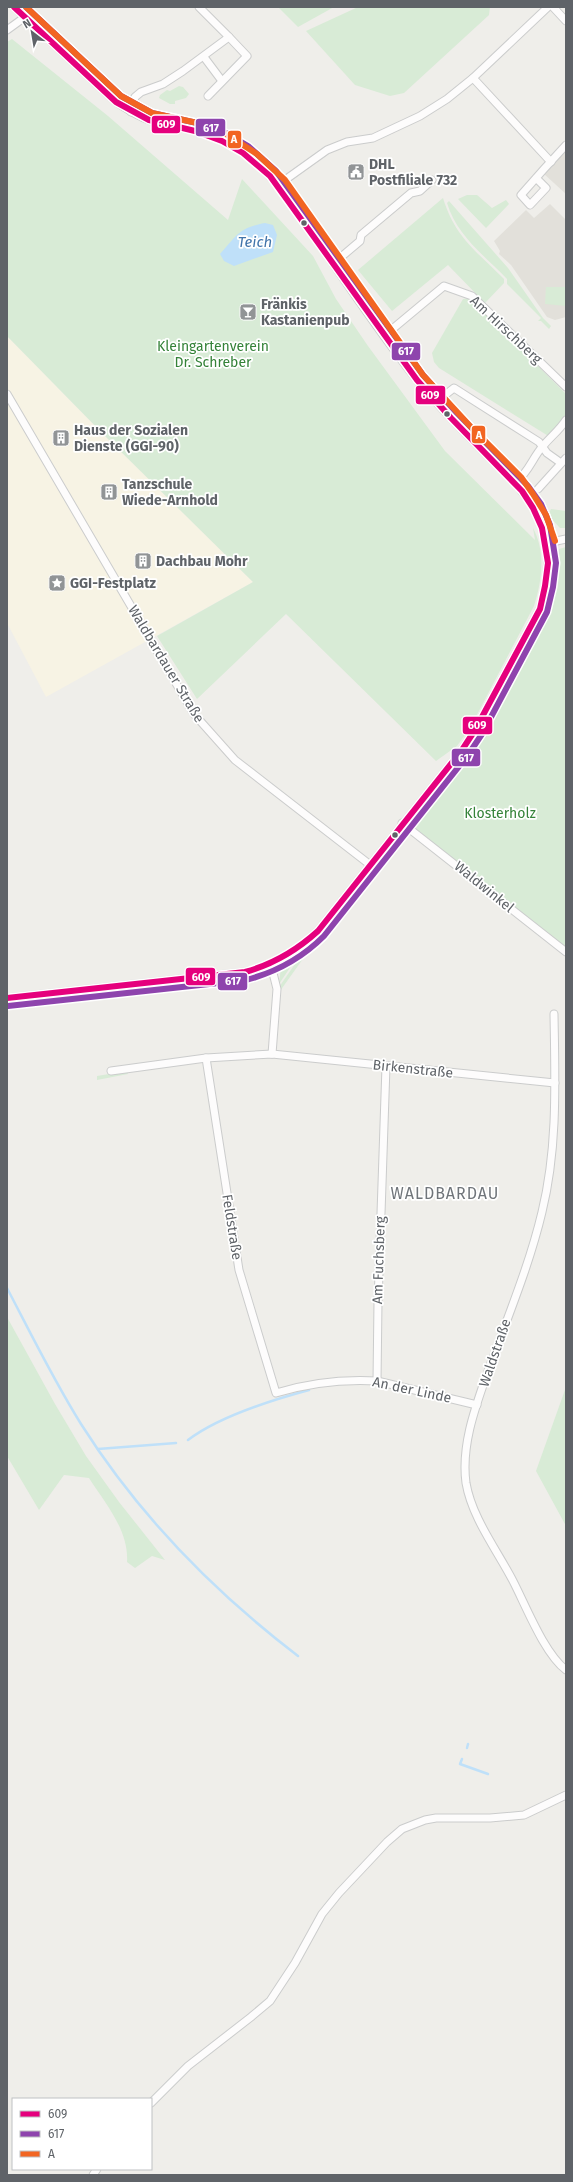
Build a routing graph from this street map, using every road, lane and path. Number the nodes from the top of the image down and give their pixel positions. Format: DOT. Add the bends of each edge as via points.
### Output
graph roads {
  1 [pos="14,7"];
  2 [pos="199,7"];
  3 [pos="548,7"];
  4 [pos="553,7"];
  5 [pos="25,17"];
  6 [pos="566,21"];
  7 [pos="7,30"];
  8 [pos="229,36"];
  9 [pos="204,56"];
  10 [pos="473,78"];
  11 [pos="222,81"];
  12 [pos="208,96"];
  13 [pos="131,112"];
  14 [pos="566,145"];
  15 [pos="551,162"];
  16 [pos="536,178"];
  17 [pos="432,180"];
  18 [pos="278,185"];
  19 [pos="334,263"];
  20 [pos="384,336"];
  21 [pos="566,387"];
  22 [pos="7,394"];
  23 [pos="436,402"];
  24 [pos="566,420"];
  25 [pos="542,446"];
  26 [pos="563,461"];
  27 [pos="515,483"];
  28 [pos="538,489"];
  29 [pos="566,539"];
  30 [pos="547,543"];
  31 [pos="402,823"];
  32 [pos="369,864"];
  33 [pos="566,952"];
  34 [pos="271,966"];
  35 [pos="7,998"];
  36 [pos="554,1014"];
  37 [pos="272,1054"];
  38 [pos="206,1058"];
  39 [pos="386,1066"];
  40 [pos="111,1071"];
  41 [pos="555,1083"];
  42 [pos="377,1381"];
  43 [pos="276,1393"];
  44 [pos="477,1405"];
  45 [pos="566,1670"];
  46 [pos="566,1795"];
  47 [pos="152,2102"];
  1 -- 5 [label="street"];
  2 -- 8 [label="street"];
  3 -- 10 [label="street"];
  4 -- 6 [label="street"];
  5 -- 7 [label="street"];
  5 -- 13 [label="street" via="116,102"];
  8 -- 9 [label="street"];
  8 -- 11 [label="street" via="247,56"];
  9 -- 11 [label="street"];
  9 -- 13 [label="street" via="163,84 141,92 135,97"];
  10 -- 15 [label="street"];
  10 -- 18 [label="street" via="420,116 373,138 347,142 327,150"];
  11 -- 12 [label="street"];
  13 -- 18 [label="street" via="160,124 200,132 228,144 250,158"];
  14 -- 15 [label="street"];
  15 -- 16 [label="street"];
  17 -- 19 [label="street" via="420,191 411,192 361,235 360,241"];
  18 -- 19 [label="street"];
  19 -- 20 [label="street"];
  20 -- 21 [label="street, Am Hirschberg" via="444,286 472,296"];
  20 -- 23 [label="street"];
  22 -- 32 [label="street, Waldbardauer Straße" via="205,729 234,760"];
  23 -- 25 [label="street" via="454,388"];
  23 -- 27 [label="street"];
  24 -- 25 [label="street" via="557,433"];
  25 -- 26 [label="street" via="547,453"];
  25 -- 27 [label="street" via="530,467"];
  26 -- 28 [label="street"];
  27 -- 30 [label="street" via="539,518"];
  29 -- 30 [label="street"];
  30 -- 31 [label="street" via="548,568 545,590 534,621 462,750"];
  31 -- 32 [label="street"];
  31 -- 33 [label="street, Waldwinkel"];
  32 -- 34 [label="street" via="318,931 300,948"];
  34 -- 35 [label="street" via="245,972"];
  34 -- 37 [label="street" via="276,989"];
  36 -- 41 [label="street, Waldstraße"];
  37 -- 38 [label="street, Birkenstraße"];
  37 -- 39 [label="street, Birkenstraße"];
  38 -- 40 [label="street, Birkenstraße"];
  38 -- 43 [label="street, Feldstraße" via="239,1270"];
  39 -- 41 [label="street, Birkenstraße"];
  39 -- 42 [label="street, Am Fuchsberg"];
  41 -- 44 [label="street, Waldstraße" via="553,1141 543,1211"];
  42 -- 43 [label="street, An der Linde" via="328,1381"];
  42 -- 44 [label="street, An der Linde"];
  44 -- 45 [label="street, Waldstraße" via="465,1459 469,1494 478,1517 547,1647"];
  46 -- 47 [label="street" via="524,1815 436,1818 402,1829 339,1892 322,1914 295,1964 270,2001 188,2066 166,2085"];
}
